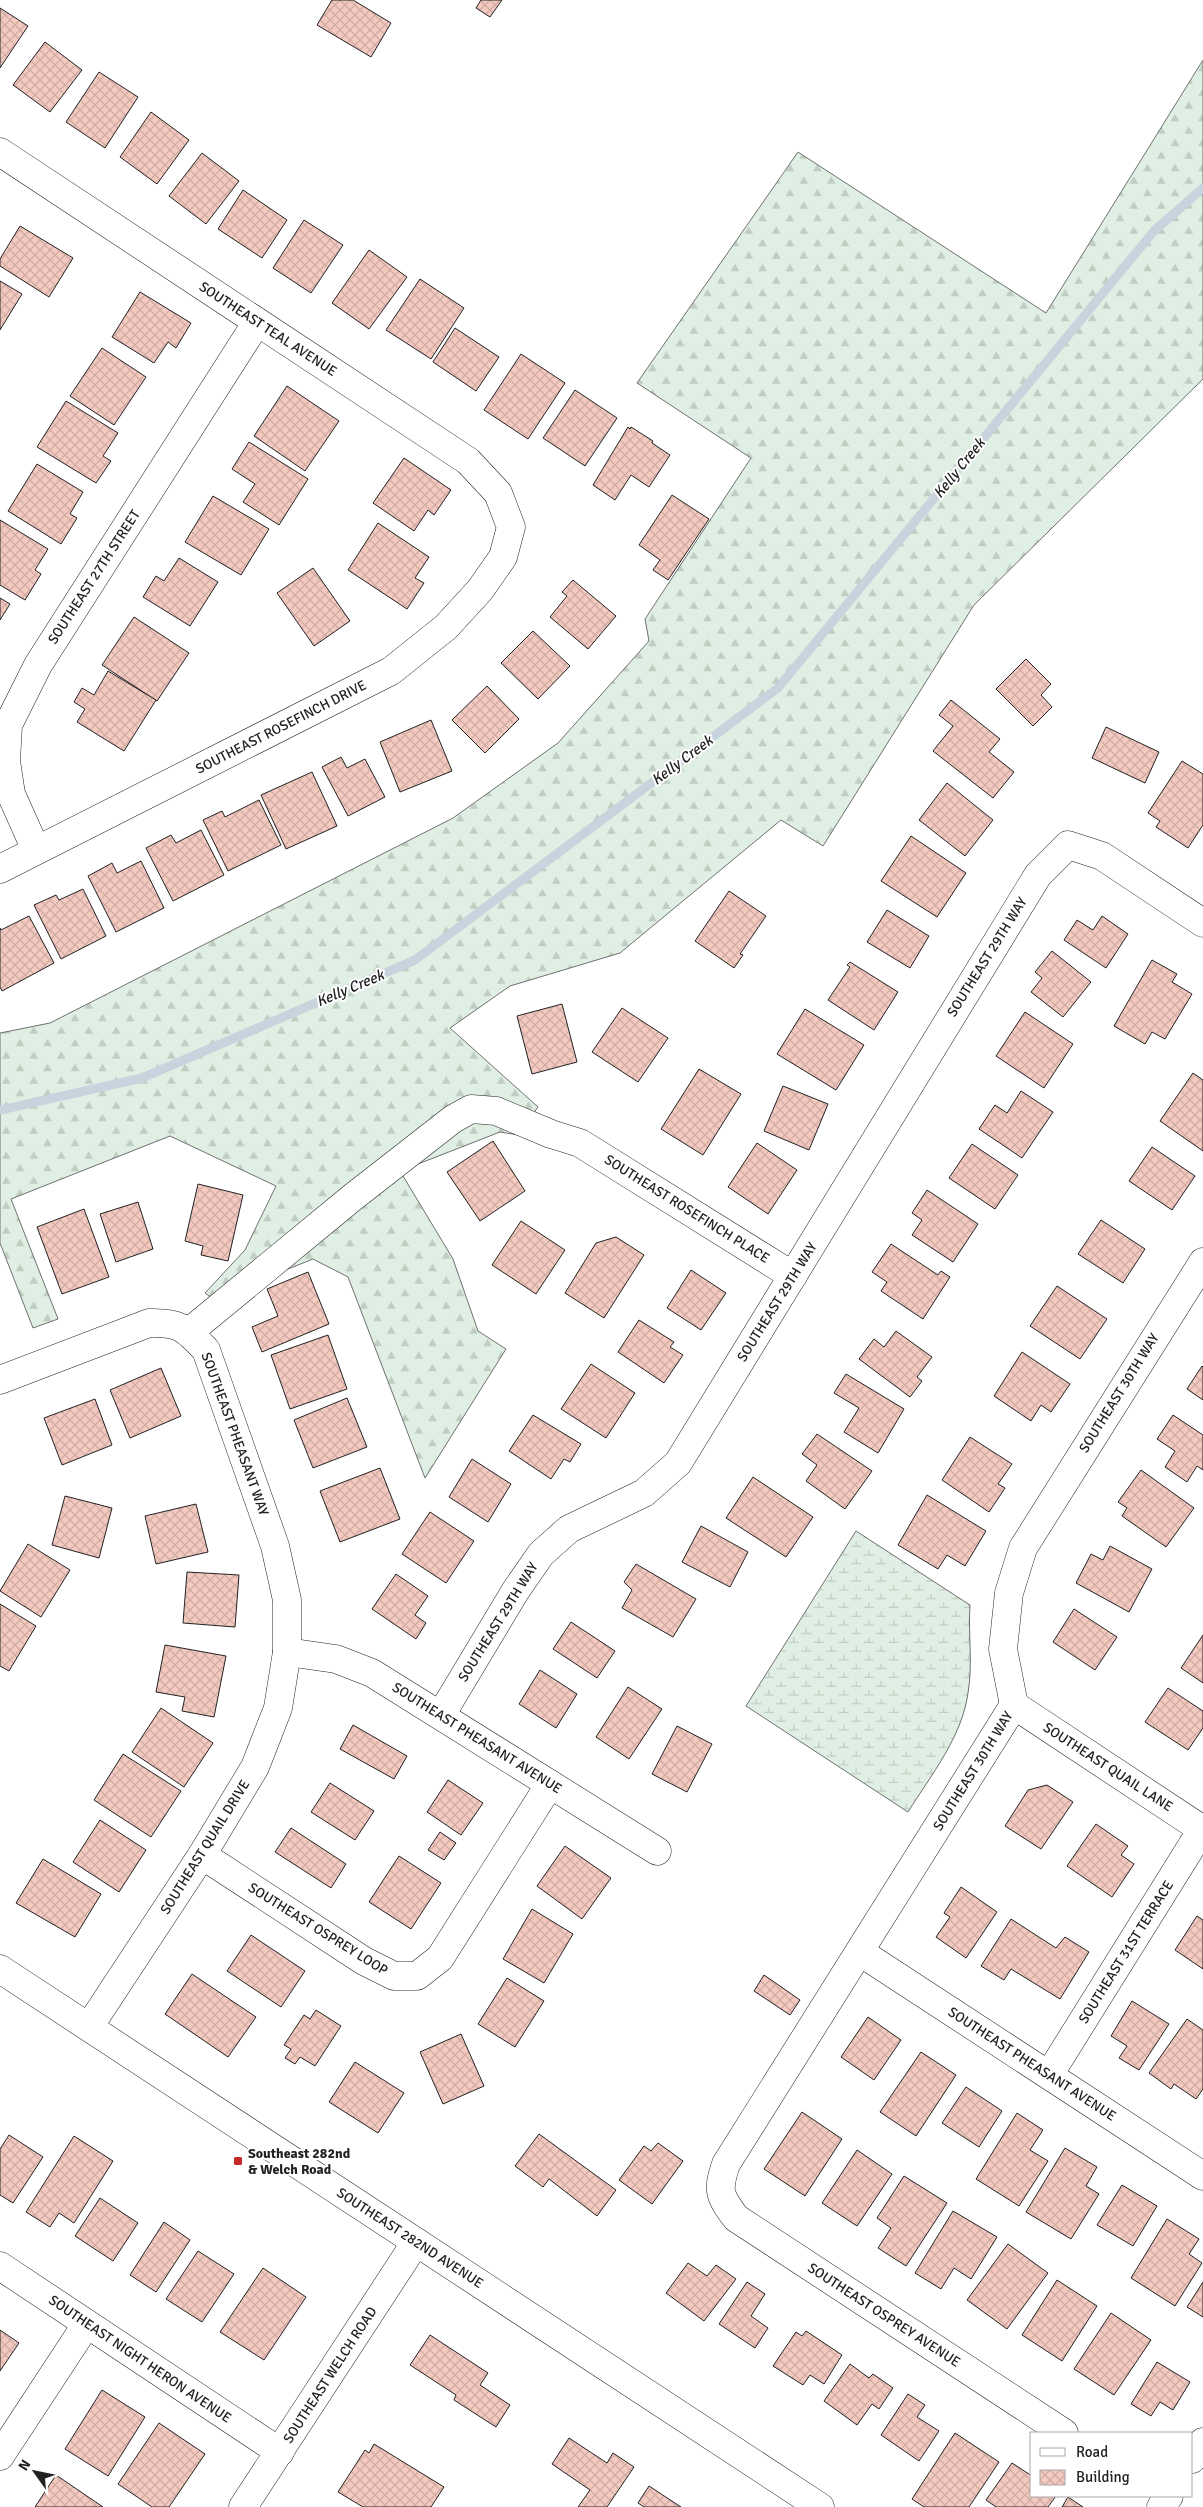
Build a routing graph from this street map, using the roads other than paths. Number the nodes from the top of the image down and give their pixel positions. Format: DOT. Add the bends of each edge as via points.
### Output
graph roads {
  1 [pos="0,152"];
  2 [pos="257,322"];
  3 [pos="511,527"];
  4 [pos="36,850"];
  5 [pos="0,869"];
  6 [pos="1203,923"];
  7 [pos="1203,1262"];
  8 [pos="793,1276"];
  9 [pos="189,1332"];
  10 [pos="0,1380"];
  11 [pos="287,1652"];
  12 [pos="1014,1705"];
  13 [pos="441,1715"];
  14 [pos="550,1784"];
  15 [pos="1203,1829"];
  16 [pos="657,1851"];
  17 [pos="202,1855"];
  18 [pos="860,1952"];
  19 [pos="0,1969"];
  20 [pos="89,2027"];
  21 [pos="1049,2075"];
  22 [pos="1203,2176"];
  23 [pos="719,2184"];
  24 [pos="416,2242"];
  25 [pos="0,2266"];
  26 [pos="86,2324"];
  27 [pos="1062,2432"];
  28 [pos="1203,2442"];
  29 [pos="280,2452"];
  30 [pos="0,2456"];
  31 [pos="1193,2457"];
  32 [pos="243,2507"];
  33 [pos="820,2507"];
  1 -- 2 [label="street, SOUTHEAST TEAL AVENUE"];
  2 -- 3 [label="street, SOUTHEAST TEAL AVENUE" via="468,461 498,492"];
  2 -- 4 [label="street, SOUTHEAST 27TH STREET" via="38,665 8,725 6,761 11,794"];
  3 -- 4 [label="street, SOUTHEAST ROSEFINCH DRIVE" via="503,557 480,590 446,627 391,671"];
  4 -- 5 [label="street, SOUTHEAST ROSEFINCH DRIVE"];
  6 -- 8 [label="street, SOUTHEAST 29TH WAY" via="1102,856 1068,845 1038,875"];
  7 -- 12 [label="street, SOUTHEAST 30TH WAY" via="1023,1548 1009,1593 1003,1649"];
  8 -- 9 [label="street, SOUTHEAST ROSEFINCH PLACE" via="580,1143 496,1111 471,1109 453,1119 353,1197"];
  8 -- 13 [label="street, SOUTHEAST 29TH WAY" via="678,1463 644,1493 569,1528 541,1554"];
  9 -- 10 [label="street, SOUTHEAST PHEASANT WAY" via="171,1323 148,1323"];
  9 -- 11 [label="street, SOUTHEAST PHEASANT WAY" via="206,1350 275,1546 287,1600"];
  11 -- 13 [label="street, SOUTHEAST PHEASANT AVENUE" via="336,1659 372,1673"];
  11 -- 17 [label="street, SOUTHEAST QUAIL DRIVE" via="278,1708 255,1767"];
  12 -- 15 [label="street, SOUTHEAST QUAIL LANE"];
  12 -- 18 [label="street, SOUTHEAST 30TH WAY"];
  13 -- 14 [label="street, SOUTHEAST PHEASANT AVENUE"];
  14 -- 16 [label="street, SOUTHEAST PHEASANT AVENUE"];
  14 -- 17 [label="street, SOUTHEAST OSPREY LOOP" via="440,1958 417,1976 394,1976 364,1961"];
  15 -- 21 [label="street, SOUTHEAST 31ST TERRACE"];
  17 -- 20 [label="street, SOUTHEAST QUAIL DRIVE"];
  18 -- 21 [label="street, SOUTHEAST PHEASANT AVENUE"];
  18 -- 23 [label="street, SOUTHEAST 30TH WAY" via="726,2164"];
  19 -- 20 [label="street, SOUTHEAST 282ND AVENUE"];
  20 -- 24 [label="street, SOUTHEAST 282ND AVENUE"];
  21 -- 22 [label="street, SOUTHEAST PHEASANT AVENUE"];
  23 -- 27 [label="street, SOUTHEAST OSPREY AVENUE" via="725,2203 736,2218"];
  24 -- 29 [label="street, SOUTHEAST WELCH ROAD"];
  24 -- 33 [label="street, SOUTHEAST 282ND AVENUE"];
  25 -- 26 [label="street, SOUTHEAST NIGHT HERON AVENUE"];
  26 -- 29 [label="street, SOUTHEAST NIGHT HERON AVENUE"];
  26 -- 30 [label="street"];
  28 -- 31 [label="street"];
  29 -- 32 [label="street, SOUTHEAST WELCH ROAD"];
}
